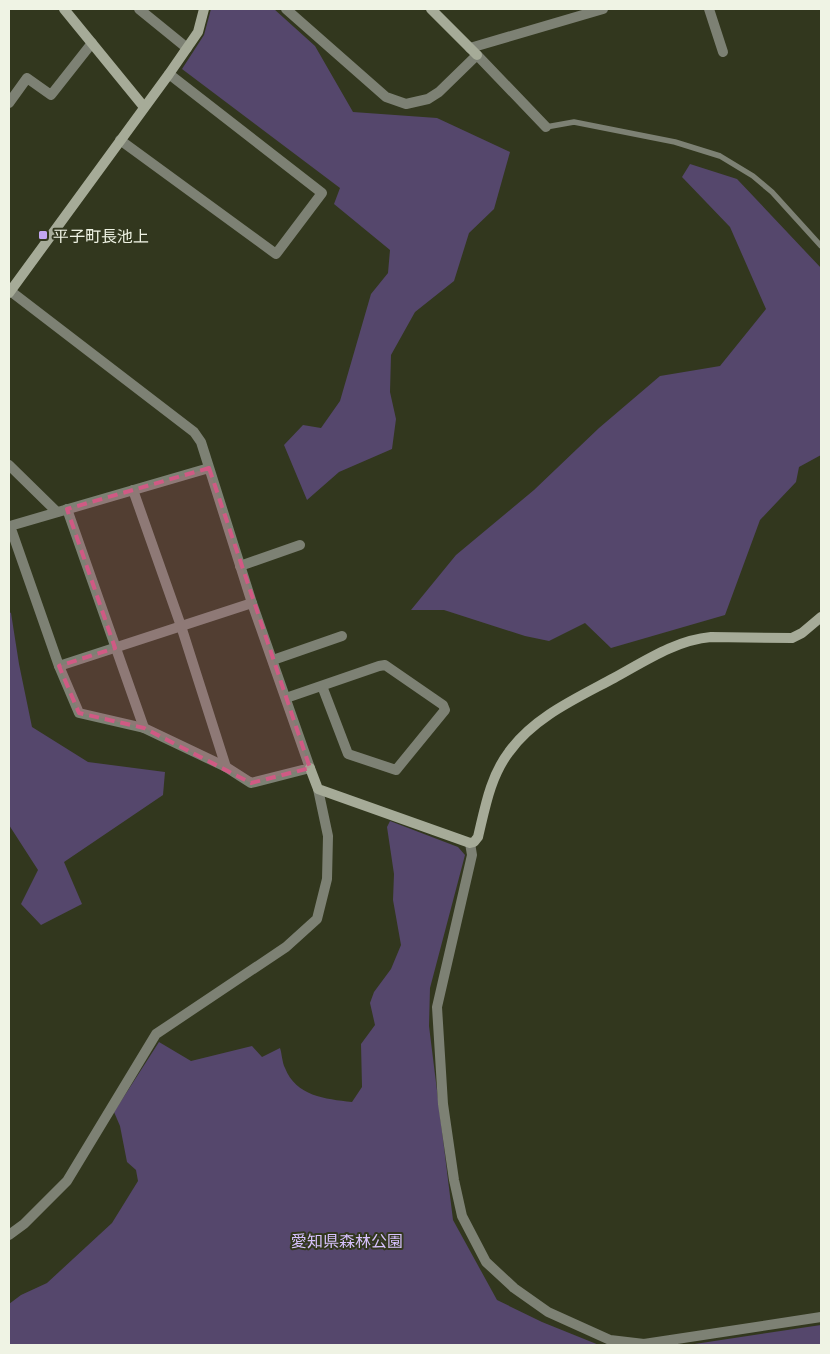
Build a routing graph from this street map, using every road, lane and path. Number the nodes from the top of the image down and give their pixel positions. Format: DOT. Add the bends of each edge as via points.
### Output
graph roads {
  1 [pos="64,9"];
  2 [pos="139,9"];
  3 [pos="204,9"];
  4 [pos="286,9"];
  5 [pos="431,9"];
  6 [pos="603,9"];
  7 [pos="709,9"];
  8 [pos="92,43"];
  9 [pos="187,48"];
  10 [pos="473,52"];
  11 [pos="723,52"];
  12 [pos="169,74"];
  13 [pos="9,103"];
  14 [pos="144,107"];
  15 [pos="546,127"];
  16 [pos="120,140"];
  17 [pos="821,246"];
  18 [pos="9,291"];
  19 [pos="9,465"];
  20 [pos="209,468"];
  21 [pos="133,490"];
  22 [pos="62,510"];
  23 [pos="300,545"];
  24 [pos="240,566"];
  25 [pos="252,603"];
  26 [pos="821,617"];
  27 [pos="181,626"];
  28 [pos="342,636"];
  29 [pos="115,648"];
  30 [pos="273,660"];
  31 [pos="59,666"];
  32 [pos="322,686"];
  33 [pos="286,698"];
  34 [pos="144,728"];
  35 [pos="226,767"];
  36 [pos="310,768"];
  37 [pos="318,789"];
  38 [pos="470,843"];
  39 [pos="9,1235"];
  40 [pos="821,1317"];
  1 -- 8 [label="street"];
  2 -- 9 [label="street"];
  3 -- 9 [label="street" via="198,32"];
  4 -- 10 [label="street" via="386,97 406,104 428,100 439,92"];
  5 -- 10 [label="street"];
  6 -- 10 [label="street"];
  7 -- 11 [label="street"];
  8 -- 13 [label="street" via="51,95 27,78"];
  8 -- 14 [label="street"];
  9 -- 12 [label="street"];
  10 -- 15 [label="street"];
  12 -- 14 [label="street"];
  12 -- 16 [label="street" via="322,193 276,254"];
  14 -- 16 [label="street"];
  15 -- 17 [label="lane" via="574,122 675,142 720,156 772,192"];
  16 -- 18 [label="street"];
  18 -- 20 [label="street" via="194,432 201,442"];
  19 -- 22 [label="street"];
  20 -- 21 [label="street"];
  20 -- 24 [label="street"];
  21 -- 22 [label="street"];
  21 -- 27 [label="street"];
  22 -- 29 [label="street"];
  22 -- 31 [label="street" via="10,526"];
  23 -- 24 [label="street"];
  24 -- 25 [label="street"];
  25 -- 27 [label="street"];
  25 -- 30 [label="street"];
  26 -- 38 [label="street" via="792,638 711,637 668,649 550,714 533,726 508,753 490,787 478,837"];
  27 -- 29 [label="street"];
  27 -- 35 [label="street"];
  28 -- 30 [label="street"];
  29 -- 31 [label="street"];
  29 -- 34 [label="street"];
  30 -- 33 [label="street"];
  31 -- 34 [label="street" via="79,713"];
  32 -- 32 [label="street" via="385,665 445,710 396,770 348,754"];
  32 -- 33 [label="street"];
  33 -- 36 [label="street"];
  34 -- 35 [label="street"];
  35 -- 36 [label="street" via="251,783"];
  36 -- 37 [label="street"];
  37 -- 38 [label="street"];
  37 -- 39 [label="street" via="328,836 327,879 317,919 286,947 156,1034 67,1181"];
  38 -- 40 [label="street" via="472,855 437,1007 443,1104 454,1180 462,1216 486,1262 514,1288 548,1312 610,1340 644,1344"];
}
